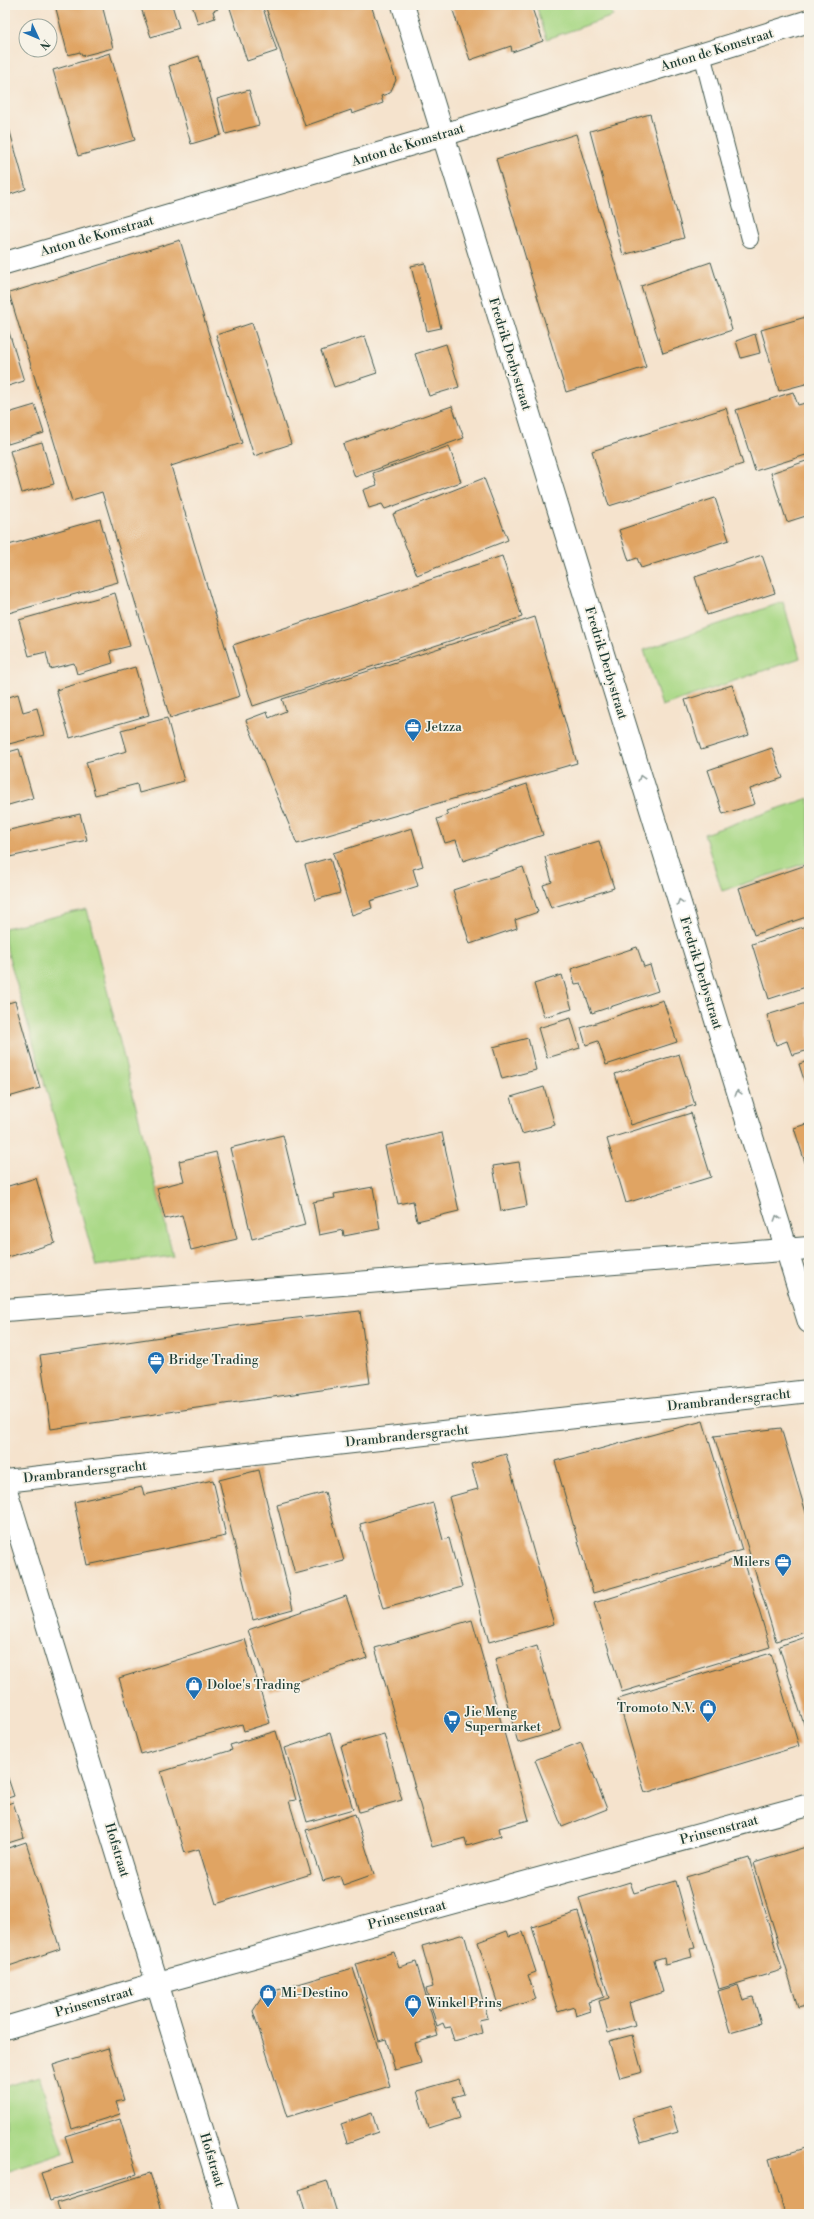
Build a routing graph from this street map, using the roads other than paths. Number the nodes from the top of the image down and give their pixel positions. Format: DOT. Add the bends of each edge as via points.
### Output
graph roads {
  1 [pos="403,5"];
  2 [pos="809,21"];
  3 [pos="702,54"];
  4 [pos="443,135"];
  5 [pos="750,239"];
  6 [pos="5,263"];
  7 [pos="809,1248"];
  8 [pos="787,1251"];
  9 [pos="5,1310"];
  10 [pos="809,1322"];
  11 [pos="809,1391"];
  12 [pos="5,1481"];
  13 [pos="5,1487"];
  14 [pos="809,1805"];
  15 [pos="158,1983"];
  16 [pos="5,2028"];
  17 [pos="228,2214"];
  1 -- 4 [label="street, Fredrik Derbystraat"];
  2 -- 3 [label="street, Anton de Komstraat"];
  3 -- 4 [label="street, Anton de Komstraat"];
  3 -- 5 [label="lane"];
  4 -- 6 [label="street, Anton de Komstraat"];
  8 -- 4 [label="street, Fredrik Derbystraat, one-way"];
  7 -- 8 [label="street"];
  8 -- 9 [label="street"];
  8 -- 10 [label="street, Fredrik Derbystraat"];
  11 -- 12 [label="street, Drambrandersgracht"];
  13 -- 15 [label="street, Hofstraat"];
  14 -- 15 [label="street, Prinsenstraat"];
  15 -- 16 [label="street, Prinsenstraat"];
  15 -- 17 [label="street, Hofstraat"];
}
